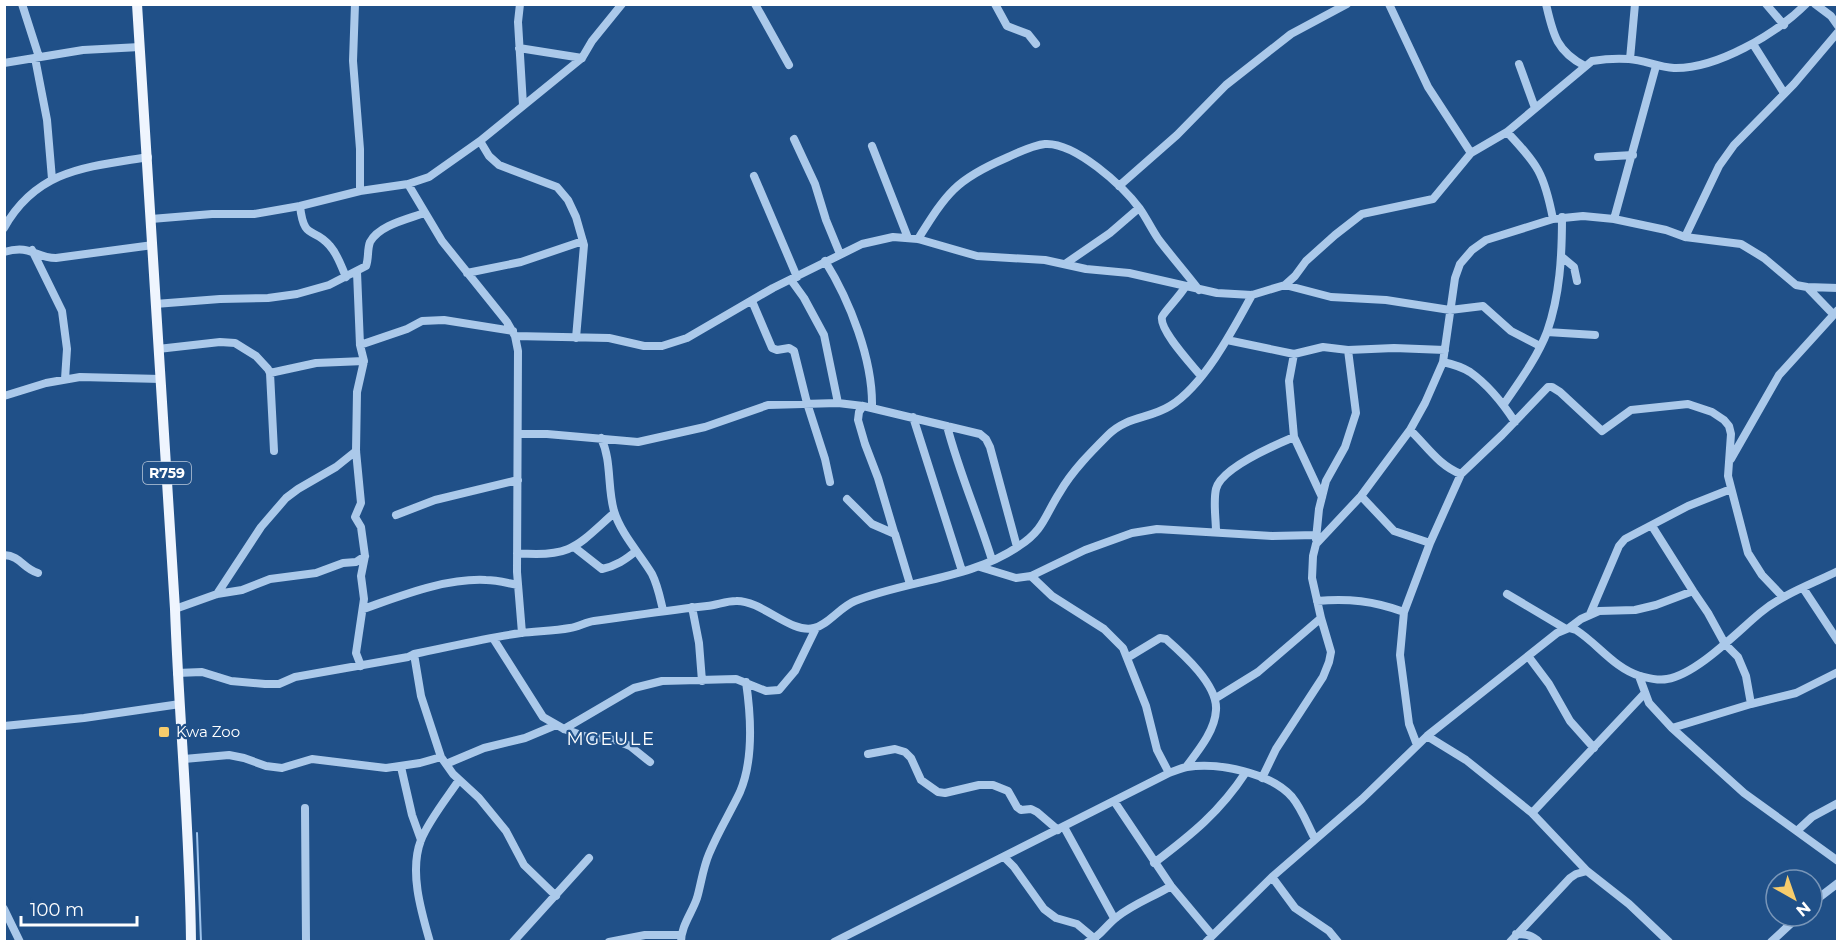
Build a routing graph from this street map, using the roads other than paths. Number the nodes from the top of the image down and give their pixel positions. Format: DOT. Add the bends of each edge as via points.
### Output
graph roads {
  1 [pos="22,4"];
  2 [pos="137,4"];
  3 [pos="355,4"];
  4 [pos="520,4"];
  5 [pos="622,4"];
  6 [pos="755,4"];
  7 [pos="995,4"];
  8 [pos="1347,4"];
  9 [pos="1389,4"];
  10 [pos="1546,4"];
  11 [pos="1635,4"];
  12 [pos="1767,4"];
  13 [pos="1806,4"];
  14 [pos="1815,4"];
  15 [pos="1784,25"];
  16 [pos="1838,26"];
  17 [pos="1838,32"];
  18 [pos="1036,44"];
  19 [pos="1753,44"];
  20 [pos="140,47"];
  21 [pos="519,48"];
  22 [pos="37,58"];
  23 [pos="582,58"];
  24 [pos="1630,59"];
  25 [pos="4,63"];
  26 [pos="1519,64"];
  27 [pos="789,65"];
  28 [pos="1585,66"];
  29 [pos="1656,66"];
  30 [pos="1784,93"];
  31 [pos="523,105"];
  32 [pos="1535,108"];
  33 [pos="1507,132"];
  34 [pos="794,140"];
  35 [pos="480,141"];
  36 [pos="872,146"];
  37 [pos="1471,153"];
  38 [pos="1633,155"];
  39 [pos="1598,157"];
  40 [pos="148,158"];
  41 [pos="754,176"];
  42 [pos="52,179"];
  43 [pos="408,184"];
  44 [pos="1119,186"];
  45 [pos="360,191"];
  46 [pos="300,207"];
  47 [pos="1139,208"];
  48 [pos="424,213"];
  49 [pos="1558,218"];
  50 [pos="151,219"];
  51 [pos="1614,219"];
  52 [pos="4,228"];
  53 [pos="1685,237"];
  54 [pos="908,238"];
  55 [pos="918,239"];
  56 [pos="583,241"];
  57 [pos="153,245"];
  58 [pos="32,250"];
  59 [pos="4,252"];
  60 [pos="840,254"];
  61 [pos="1562,257"];
  62 [pos="825,261"];
  63 [pos="1065,264"];
  64 [pos="357,272"];
  65 [pos="467,273"];
  66 [pos="346,277"];
  67 [pos="794,279"];
  68 [pos="1577,281"];
  69 [pos="1285,285"];
  70 [pos="1185,287"];
  71 [pos="1807,287"];
  72 [pos="1838,288"];
  73 [pos="1199,290"];
  74 [pos="1252,295"];
  75 [pos="752,301"];
  76 [pos="155,304"];
  77 [pos="1450,310"];
  78 [pos="1835,312"];
  79 [pos="1546,332"];
  80 [pos="514,333"];
  81 [pos="1595,335"];
  82 [pos="576,338"];
  83 [pos="1227,340"];
  84 [pos="360,345"];
  85 [pos="1540,346"];
  86 [pos="158,349"];
  87 [pos="1348,350"];
  88 [pos="1445,350"];
  89 [pos="1294,354"];
  90 [pos="364,361"];
  91 [pos="1443,362"];
  92 [pos="270,373"];
  93 [pos="1201,376"];
  94 [pos="161,378"];
  95 [pos="65,379"];
  96 [pos="4,396"];
  97 [pos="807,403"];
  98 [pos="838,403"];
  99 [pos="1504,404"];
  100 [pos="868,406"];
  101 [pos="914,417"];
  102 [pos="1515,422"];
  103 [pos="947,426"];
  104 [pos="1410,430"];
  105 [pos="518,434"];
  106 [pos="1294,437"];
  107 [pos="601,438"];
  108 [pos="274,451"];
  109 [pos="356,451"];
  110 [pos="1729,463"];
  111 [pos="1461,474"];
  112 [pos="518,480"];
  113 [pos="830,483"];
  114 [pos="1731,489"];
  115 [pos="1361,495"];
  116 [pos="1322,497"];
  117 [pos="847,499"];
  118 [pos="614,513"];
  119 [pos="396,515"];
  120 [pos="1652,526"];
  121 [pos="894,532"];
  122 [pos="1216,532"];
  123 [pos="1317,540"];
  124 [pos="1430,543"];
  125 [pos="574,547"];
  126 [pos="1017,548"];
  127 [pos="636,550"];
  128 [pos="518,553"];
  129 [pos="4,555"];
  130 [pos="365,556"];
  131 [pos="992,560"];
  132 [pos="980,567"];
  133 [pos="962,571"];
  134 [pos="1838,571"];
  135 [pos="38,573"];
  136 [pos="1031,576"];
  137 [pos="910,584"];
  138 [pos="518,585"];
  139 [pos="1803,588"];
  140 [pos="1693,591"];
  141 [pos="217,594"];
  142 [pos="1507,594"];
  143 [pos="1783,597"];
  144 [pos="1317,601"];
  145 [pos="692,607"];
  146 [pos="175,609"];
  147 [pos="363,609"];
  148 [pos="663,610"];
  149 [pos="1404,612"];
  150 [pos="1590,614"];
  151 [pos="1320,618"];
  152 [pos="816,628"];
  153 [pos="1568,629"];
  154 [pos="522,633"];
  155 [pos="493,638"];
  156 [pos="1838,641"];
  157 [pos="1725,644"];
  158 [pos="414,654"];
  159 [pos="1528,656"];
  160 [pos="1127,658"];
  161 [pos="360,666"];
  162 [pos="1838,672"];
  163 [pos="177,673"];
  164 [pos="1639,676"];
  165 [pos="702,681"];
  166 [pos="746,682"];
  167 [pos="1644,694"];
  168 [pos="1216,698"];
  169 [pos="180,704"];
  170 [pos="1751,704"];
  171 [pos="4,726"];
  172 [pos="560,727"];
  173 [pos="1672,728"];
  174 [pos="1427,736"];
  175 [pos="1417,744"];
  176 [pos="1594,748"];
  177 [pos="868,754"];
  178 [pos="441,757"];
  179 [pos="184,759"];
  180 [pos="650,762"];
  181 [pos="446,764"];
  182 [pos="400,767"];
  183 [pos="1186,767"];
  184 [pos="1246,772"];
  185 [pos="1169,773"];
  186 [pos="1262,778"];
  187 [pos="459,780"];
  188 [pos="1114,801"];
  189 [pos="1838,803"];
  190 [pos="305,808"];
  191 [pos="1532,813"];
  192 [pos="1061,828"];
  193 [pos="1798,831"];
  194 [pos="1315,839"];
  195 [pos="421,840"];
  196 [pos="1004,857"];
  197 [pos="588,858"];
  198 [pos="1577,861"];
  199 [pos="1838,861"];
  200 [pos="1154,863"];
  201 [pos="1587,871"];
  202 [pos="1272,877"];
  203 [pos="1570,878"];
  204 [pos="1838,883"];
  205 [pos="1171,886"];
  206 [pos="1824,894"];
  207 [pos="556,896"];
  208 [pos="5,910"];
  209 [pos="1114,918"];
  210 [pos="4,921"];
  211 [pos="1786,928"];
  212 [pos="1516,934"];
  213 [pos="681,938"];
  214 [pos="1209,938"];
  215 [pos="1092,940"];
  216 [pos="20,942"];
  217 [pos="191,942"];
  218 [pos="306,942"];
  219 [pos="430,942"];
  220 [pos="513,942"];
  221 [pos="609,942"];
  222 [pos="834,942"];
  223 [pos="1338,942"];
  224 [pos="1510,942"];
  225 [pos="1539,942"];
  226 [pos="1669,942"];
  227 [pos="1771,942"];
  1 -- 22 [label="street"];
  2 -- 20 [label="main road, R759"];
  3 -- 45 [label="street" via="353,61"];
  4 -- 21 [label="street"];
  5 -- 23 [label="street"];
  6 -- 27 [label="street"];
  7 -- 18 [label="street" via="1007,26 1028,34"];
  8 -- 44 [label="street" via="1291,34 1227,86"];
  9 -- 37 [label="street" via="1428,87"];
  10 -- 28 [label="street" via="1560,46"];
  11 -- 24 [label="street"];
  12 -- 15 [label="street"];
  13 -- 15 [label="street"];
  14 -- 16 [label="street"];
  15 -- 19 [label="street"];
  17 -- 30 [label="street"];
  19 -- 29 [label="street" via="1702,64"];
  19 -- 30 [label="street"];
  20 -- 22 [label="street" via="83,50"];
  20 -- 40 [label="main road, R759"];
  21 -- 23 [label="street"];
  21 -- 31 [label="street"];
  22 -- 25 [label="street"];
  22 -- 42 [label="street"];
  23 -- 31 [label="street"];
  24 -- 28 [label="street" via="1607,58"];
  24 -- 29 [label="street"];
  26 -- 32 [label="street"];
  28 -- 32 [label="street"];
  29 -- 38 [label="street"];
  30 -- 53 [label="street" via="1724,159"];
  31 -- 35 [label="street"];
  32 -- 33 [label="street"];
  33 -- 37 [label="street"];
  33 -- 49 [label="street" via="1540,172"];
  34 -- 60 [label="street" via="815,184"];
  35 -- 43 [label="street" via="429,177"];
  35 -- 56 [label="street" via="499,165 563,192"];
  36 -- 54 [label="street"];
  37 -- 69 [label="street" via="1433,199 1362,214 1342,228"];
  38 -- 39 [label="street"];
  38 -- 51 [label="street"];
  40 -- 42 [label="street" via="93,166"];
  40 -- 50 [label="main road, R759"];
  41 -- 67 [label="street"];
  42 -- 52 [label="street" via="26,197"];
  43 -- 45 [label="street"];
  43 -- 48 [label="street"];
  44 -- 47 [label="street"];
  44 -- 55 [label="street" via="1069,150 1043,144 984,168 956,185"];
  45 -- 46 [label="street"];
  46 -- 50 [label="street" via="254,214"];
  46 -- 66 [label="street" via="303,226 329,244"];
  47 -- 63 [label="street"];
  47 -- 73 [label="street" via="1158,240"];
  48 -- 64 [label="street" via="379,233 371,242 368,263"];
  48 -- 65 [label="street"];
  49 -- 51 [label="street"];
  49 -- 61 [label="street"];
  49 -- 77 [label="street" via="1486,240 1472,250 1460,264"];
  50 -- 57 [label="main road, R759"];
  51 -- 53 [label="street"];
  53 -- 71 [label="street" via="1741,244 1796,285"];
  54 -- 55 [label="street"];
  54 -- 60 [label="street" via="862,244"];
  55 -- 63 [label="street" via="977,255"];
  56 -- 65 [label="street" via="521,262"];
  56 -- 82 [label="street"];
  57 -- 58 [label="street" via="56,258"];
  57 -- 76 [label="main road, R759"];
  58 -- 59 [label="street"];
  58 -- 95 [label="street" via="62,311"];
  60 -- 62 [label="street"];
  61 -- 68 [label="street" via="1574,267"];
  61 -- 79 [label="street"];
  62 -- 67 [label="street"];
  62 -- 100 [label="street" via="854,319 871,385"];
  63 -- 70 [label="street" via="1129,273"];
  64 -- 66 [label="street"];
  64 -- 84 [label="street"];
  65 -- 80 [label="street"];
  66 -- 76 [label="street" via="297,294"];
  67 -- 75 [label="street"];
  67 -- 98 [label="street" via="824,335"];
  69 -- 74 [label="street"];
  69 -- 77 [label="street" via="1331,297"];
  70 -- 73 [label="street"];
  70 -- 93 [label="street" via="1162,321 1166,333"];
  71 -- 72 [label="street"];
  71 -- 78 [label="street"];
  73 -- 74 [label="street"];
  74 -- 83 [label="street"];
  75 -- 82 [label="street" via="687,338 662,346 609,338"];
  75 -- 97 [label="street" via="772,348 794,351"];
  76 -- 86 [label="main road, R759"];
  77 -- 85 [label="street" via="1483,306 1511,331"];
  77 -- 88 [label="street"];
  78 -- 110 [label="street" via="1779,375"];
  79 -- 81 [label="street"];
  79 -- 85 [label="street"];
  80 -- 82 [label="street"];
  80 -- 84 [label="street" via="444,320 422,321"];
  80 -- 105 [label="street" via="518,351"];
  83 -- 89 [label="street"];
  83 -- 93 [label="street"];
  84 -- 90 [label="street"];
  85 -- 99 [label="street"];
  86 -- 92 [label="street" via="235,343 256,356"];
  86 -- 94 [label="main road, R759"];
  87 -- 88 [label="street"];
  87 -- 89 [label="street" via="1323,347"];
  87 -- 116 [label="street" via="1356,413"];
  88 -- 91 [label="street"];
  89 -- 106 [label="street" via="1289,381"];
  90 -- 92 [label="street" via="316,363"];
  90 -- 109 [label="street" via="357,392"];
  91 -- 99 [label="street" via="1470,372"];
  91 -- 104 [label="street"];
  92 -- 108 [label="street"];
  93 -- 126 [label="street" via="1172,405 1123,422 1109,434 1059,492 1044,523"];
  94 -- 95 [label="street"];
  94 -- 146 [label="main road, R759"];
  95 -- 96 [label="street"];
  97 -- 98 [label="street"];
  97 -- 107 [label="street" via="768,405 705,427 651,440"];
  97 -- 113 [label="street"];
  98 -- 100 [label="street"];
  99 -- 102 [label="street"];
  100 -- 101 [label="street"];
  100 -- 121 [label="street" via="858,415 860,425"];
  101 -- 103 [label="street"];
  101 -- 133 [label="street"];
  102 -- 110 [label="street" via="1549,387 1560,392 1602,431 1631,410 1690,404 1712,412 1727,424 1731,434"];
  102 -- 111 [label="street"];
  103 -- 126 [label="street" via="987,439"];
  103 -- 131 [label="street"];
  104 -- 111 [label="street" via="1443,464"];
  104 -- 115 [label="street"];
  105 -- 107 [label="street"];
  105 -- 112 [label="street"];
  106 -- 116 [label="street"];
  106 -- 122 [label="street" via="1253,457 1220,480 1216,489"];
  107 -- 118 [label="street" via="606,448"];
  109 -- 130 [label="street" via="361,503 355,517 361,527"];
  109 -- 141 [label="street" via="286,498 261,527"];
  110 -- 114 [label="street"];
  111 -- 124 [label="street"];
  112 -- 119 [label="street" via="435,500"];
  112 -- 128 [label="street"];
  114 -- 120 [label="street"];
  114 -- 143 [label="street" via="1748,553"];
  115 -- 123 [label="street"];
  115 -- 124 [label="street" via="1394,531"];
  116 -- 123 [label="street"];
  117 -- 121 [label="street" via="872,524"];
  118 -- 125 [label="street"];
  118 -- 127 [label="street"];
  120 -- 140 [label="street"];
  120 -- 150 [label="street" via="1619,546"];
  121 -- 137 [label="street"];
  122 -- 123 [label="street"];
  122 -- 136 [label="street" via="1157,529 1132,533"];
  123 -- 144 [label="street" via="1312,569"];
  124 -- 149 [label="street"];
  125 -- 127 [label="street" via="602,569 623,561"];
  125 -- 128 [label="street" via="559,554"];
  126 -- 131 [label="street"];
  127 -- 148 [label="street" via="652,574"];
  128 -- 138 [label="street"];
  129 -- 135 [label="street" via="14,556 28,570"];
  130 -- 141 [label="street" via="316,573 270,579"];
  130 -- 147 [label="street" via="361,576"];
  131 -- 132 [label="street"];
  132 -- 133 [label="street"];
  132 -- 136 [label="street" via="1017,578"];
  133 -- 137 [label="street"];
  134 -- 139 [label="street"];
  136 -- 160 [label="street" via="1052,596 1104,629 1123,648"];
  137 -- 152 [label="street" via="851,603"];
  138 -- 147 [label="street" via="483,580 455,582"];
  138 -- 154 [label="street"];
  139 -- 143 [label="street"];
  139 -- 156 [label="street"];
  140 -- 150 [label="street" via="1635,610"];
  140 -- 157 [label="street"];
  141 -- 146 [label="street"];
  142 -- 153 [label="street"];
  143 -- 157 [label="street"];
  144 -- 149 [label="street" via="1361,600"];
  144 -- 151 [label="street"];
  145 -- 148 [label="street"];
  145 -- 152 [label="street" via="744,600 800,627"];
  145 -- 165 [label="street"];
  146 -- 163 [label="main road, R759"];
  147 -- 161 [label="street" via="356,653"];
  148 -- 154 [label="street" via="591,621 572,628"];
  149 -- 175 [label="street" via="1400,655 1409,724"];
  150 -- 153 [label="street"];
  151 -- 168 [label="street" via="1258,672"];
  151 -- 186 [label="street" via="1330,646 1329,662"];
  152 -- 166 [label="street" via="787,684 779,690 766,690"];
  153 -- 159 [label="street"];
  153 -- 164 [label="street" via="1576,630"];
  154 -- 155 [label="street"];
  155 -- 158 [label="street"];
  155 -- 172 [label="street" via="543,717"];
  157 -- 164 [label="street" via="1684,673 1668,679"];
  157 -- 170 [label="street" via="1742,666"];
  158 -- 161 [label="street"];
  158 -- 178 [label="street" via="421,696"];
  159 -- 174 [label="street"];
  159 -- 176 [label="street" via="1570,721"];
  160 -- 168 [label="street" via="1160,638 1166,639 1202,676"];
  160 -- 185 [label="street" via="1146,706 1157,750"];
  161 -- 163 [label="street" via="295,677 279,684 231,681 202,672"];
  162 -- 170 [label="street" via="1796,693"];
  163 -- 169 [label="main road, R759"];
  164 -- 167 [label="street"];
  165 -- 166 [label="street"];
  165 -- 172 [label="street" via="662,681 640,686"];
  166 -- 213 [label="street" via="749,743 742,783 708,857"];
  167 -- 173 [label="street"];
  167 -- 176 [label="street"];
  168 -- 183 [label="street" via="1213,724"];
  169 -- 171 [label="street"];
  169 -- 179 [label="main road, R759"];
  170 -- 173 [label="street"];
  172 -- 180 [label="street" via="584,736 615,740"];
  172 -- 181 [label="street" via="484,748"];
  173 -- 193 [label="street" via="1744,793"];
  174 -- 175 [label="street"];
  174 -- 191 [label="street" via="1466,760"];
  175 -- 194 [label="street" via="1362,800"];
  176 -- 191 [label="street"];
  177 -- 192 [label="street" via="895,749 905,752 921,780 938,792 993,785 1008,791 1021,810 1031,809"];
  178 -- 181 [label="street"];
  178 -- 182 [label="street"];
  179 -- 182 [label="street" via="229,755 282,768 312,759"];
  179 -- 217 [label="main road, R759"];
  181 -- 187 [label="street"];
  182 -- 195 [label="street"];
  183 -- 184 [label="street" via="1209,765"];
  183 -- 185 [label="street"];
  184 -- 186 [label="street"];
  184 -- 200 [label="street" via="1205,823"];
  185 -- 188 [label="street"];
  186 -- 194 [label="street" via="1291,795"];
  187 -- 195 [label="street"];
  187 -- 207 [label="street" via="507,831 524,865"];
  188 -- 192 [label="street"];
  188 -- 200 [label="street"];
  189 -- 193 [label="street" via="1812,817"];
  190 -- 218 [label="street"];
  191 -- 198 [label="street"];
  192 -- 196 [label="street"];
  192 -- 209 [label="street"];
  193 -- 199 [label="street"];
  194 -- 202 [label="street"];
  195 -- 219 [label="street" via="417,879"];
  196 -- 215 [label="street" via="1044,909 1056,918 1077,924"];
  196 -- 222 [label="street"];
  197 -- 207 [label="street"];
  198 -- 201 [label="street"];
  198 -- 203 [label="street"];
  200 -- 205 [label="street"];
  201 -- 203 [label="street"];
  201 -- 226 [label="street"];
  202 -- 214 [label="street"];
  202 -- 223 [label="street" via="1295,908 1329,931"];
  203 -- 212 [label="street"];
  204 -- 206 [label="street"];
  205 -- 209 [label="street"];
  205 -- 214 [label="street"];
  207 -- 220 [label="street"];
  208 -- 210 [label="street"];
  208 -- 216 [label="street"];
  209 -- 215 [label="street"];
  211 -- 227 [label="street"];
  212 -- 224 [label="street"];
  212 -- 225 [label="street" via="1534,937"];
  213 -- 221 [label="street" via="645,935"];
}
